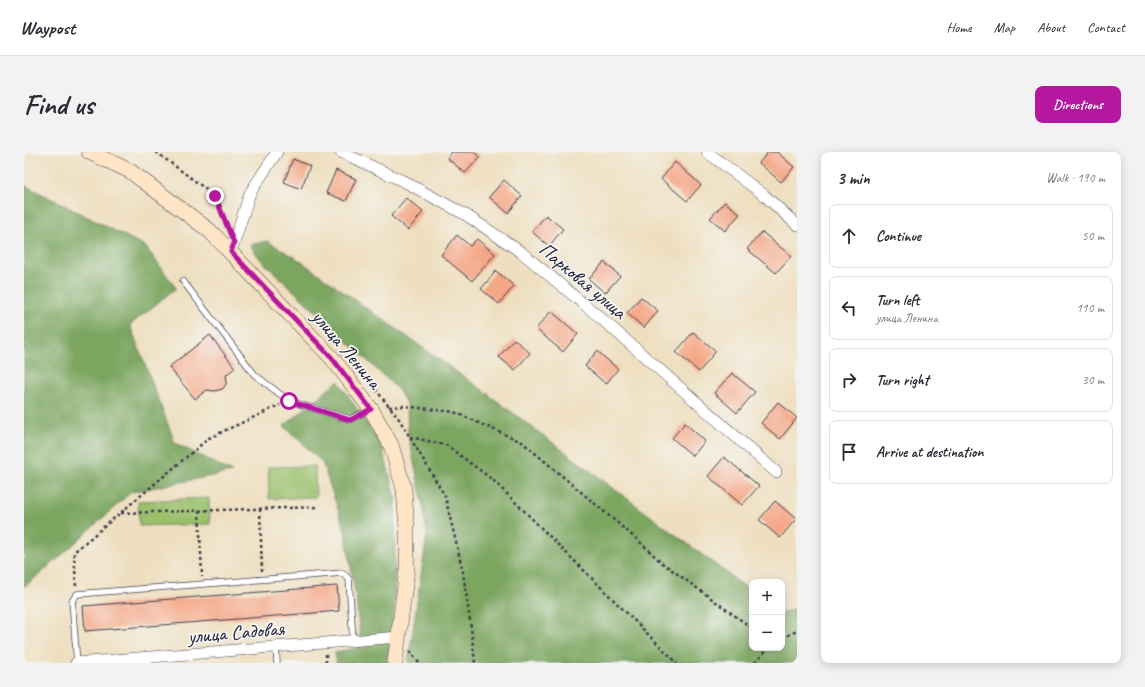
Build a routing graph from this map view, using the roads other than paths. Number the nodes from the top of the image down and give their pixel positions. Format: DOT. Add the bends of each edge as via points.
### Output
graph roads {
  1 [pos="90,152"];
  2 [pos="277,152"];
  3 [pos="341,152"];
  4 [pos="707,152"];
  5 [pos="797,225"];
  6 [pos="232,247"];
  7 [pos="183,281"];
  8 [pos="371,409"];
  9 [pos="776,472"];
  10 [pos="399,637"];
  11 [pos="354,641"];
  12 [pos="276,647"];
  13 [pos="164,659"];
  14 [pos="109,662"];
  15 [pos="76,663"];
  16 [pos="277,663"];
  17 [pos="395,663"];
  1 -- 6 [label="street, улица Ленина" via="130,172"];
  2 -- 6 [label="street" via="250,193"];
  3 -- 9 [label="street, Парковая улица" via="405,182 466,215 521,252"];
  4 -- 5 [label="street" via="764,195"];
  6 -- 8 [label="street, улица Ленина" via="332,358"];
  7 -- 8 [label="lane" via="255,375 289,401 350,420"];
  8 -- 10 [label="street, улица Ленина" via="391,445 404,489 407,569"];
  10 -- 11 [label="street, улица Садовая"];
  10 -- 17 [label="street, улица Ленина"];
  11 -- 12 [label="street, улица Садовая"];
  11 -- 15 [label="lane" via="349,579 343,573 262,579 77,594 72,601"];
  12 -- 13 [label="street, улица Садовая"];
  12 -- 16 [label="lane"];
  13 -- 14 [label="street, улица Садовая"];
  14 -- 15 [label="street, улица Садовая"];
}
